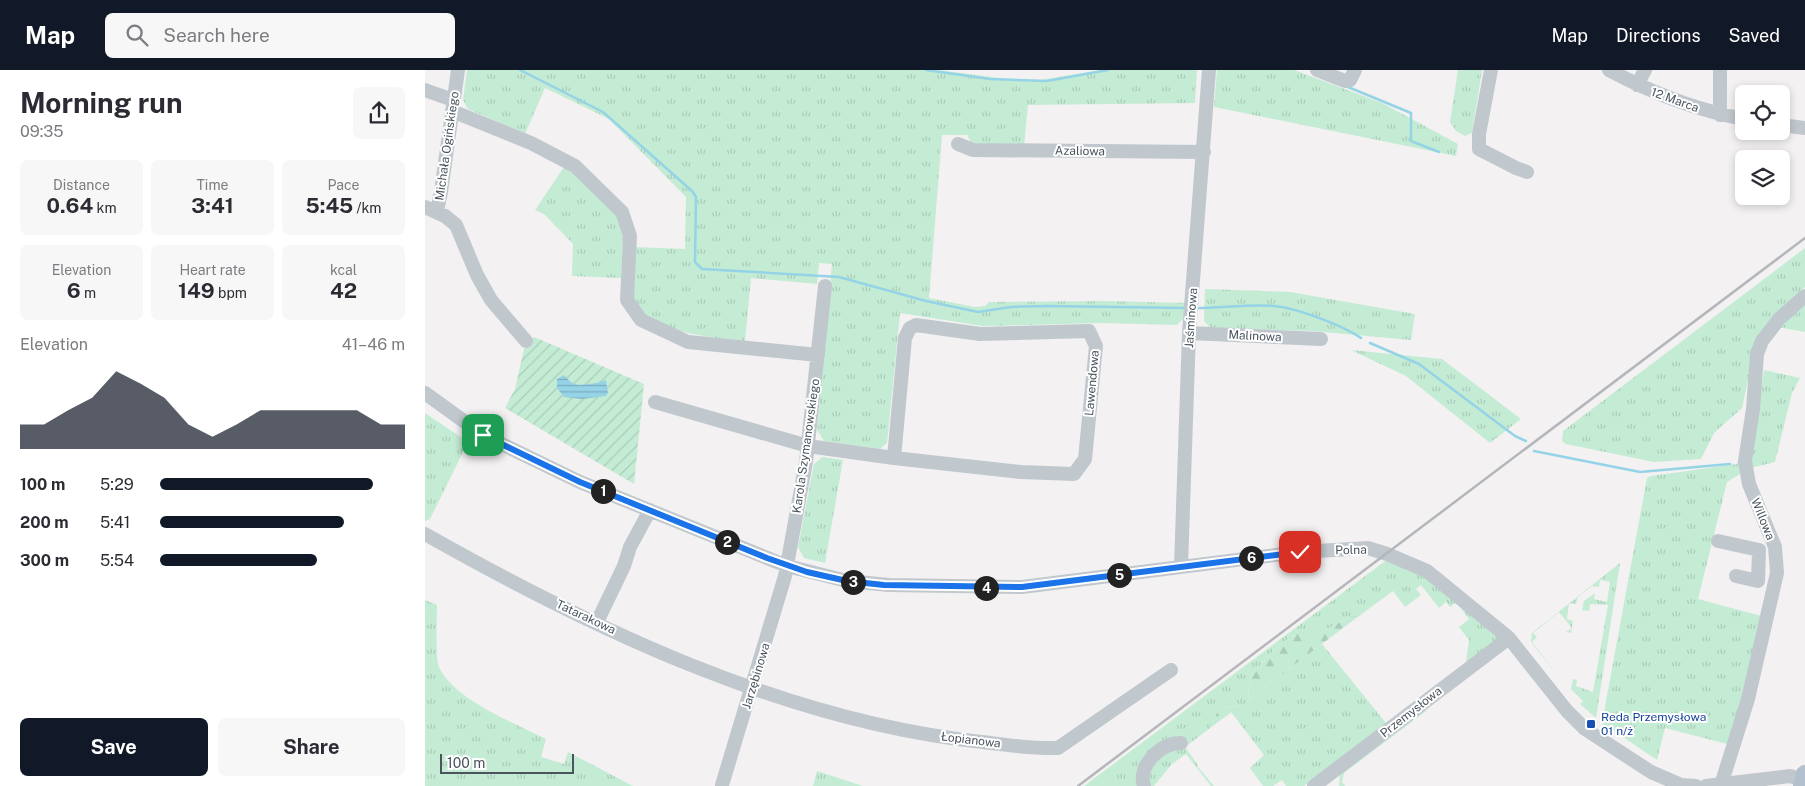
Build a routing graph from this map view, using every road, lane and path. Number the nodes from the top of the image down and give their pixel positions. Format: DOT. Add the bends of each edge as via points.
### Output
graph roads {
  1 [pos="458,70"];
  2 [pos="1209,70"];
  3 [pos="1317,70"];
  4 [pos="1355,70"];
  5 [pos="1491,70"];
  6 [pos="1609,70"];
  7 [pos="1645,70"];
  8 [pos="1720,70"];
  9 [pos="1637,85"];
  10 [pos="425,90"];
  11 [pos="452,106"];
  12 [pos="1719,115"];
  13 [pos="1735,118"];
  14 [pos="1790,126"];
  15 [pos="1805,128"];
  16 [pos="958,144"];
  17 [pos="1204,152"];
  18 [pos="1527,172"];
  19 [pos="431,209"];
  20 [pos="825,286"];
  21 [pos="1805,296"];
  22 [pos="1189,332"];
  23 [pos="1321,339"];
  24 [pos="526,340"];
  25 [pos="818,355"];
  26 [pos="425,393"];
  27 [pos="655,402"];
  28 [pos="808,446"];
  29 [pos="894,458"];
  30 [pos="650,510"];
  31 [pos="425,534"];
  32 [pos="1718,541"];
  33 [pos="787,566"];
  34 [pos="1181,566"];
  35 [pos="1736,576"];
  36 [pos="1758,580"];
  37 [pos="1775,585"];
  38 [pos="597,622"];
  39 [pos="1509,638"];
  40 [pos="1171,670"];
  41 [pos="753,688"];
  42 [pos="1181,742"];
  43 [pos="1803,780"];
  44 [pos="1331,781"];
  45 [pos="1721,784"];
  46 [pos="723,785"];
  47 [pos="1144,786"];
  48 [pos="1314,786"];
  49 [pos="1696,786"];
  50 [pos="1706,786"];
  1 -- 11 [label="street, Michała Ogińskiego"];
  2 -- 17 [label="street, Jaśminowa"];
  3 -- 4 [label="street" via="1350,80"];
  5 -- 18 [label="street" via="1479,149"];
  6 -- 9 [label="street, 12 Marca"];
  7 -- 9 [label="street"];
  8 -- 12 [label="street"];
  9 -- 12 [label="street, 12 Marca"];
  10 -- 11 [label="street"];
  11 -- 19 [label="street, Michała Ogińskiego" via="441,192"];
  11 -- 25 [label="street" via="575,166 622,212 630,236 627,300 641,320 688,342"];
  12 -- 13 [label="street, 12 Marca"];
  14 -- 15 [label="street"];
  16 -- 17 [label="street, Azaliowa" via="973,150"];
  17 -- 22 [label="street, Jaśminowa"];
  19 -- 24 [label="street, Michała Ogińskiego" via="456,225 491,300"];
  20 -- 25 [label="street, Karola Szymanowskiego"];
  21 -- 37 [label="street, Willowa" via="1779,319 1762,341 1757,354 1745,461 1749,484 1775,547"];
  22 -- 23 [label="street, Malinowa"];
  22 -- 34 [label="street, Jaśminowa"];
  25 -- 28 [label="street, Karola Szymanowskiego"];
  26 -- 30 [label="street, Polna" via="479,441"];
  27 -- 28 [label="street"];
  28 -- 29 [label="street, Lawendowa"];
  28 -- 33 [label="street, Karola Szymanowskiego"];
  29 -- 29 [label="street, Lawendowa" via="905,338 911,328 923,326 981,334 1089,331 1092,334 1096,346 1085,458 1074,474 1021,472"];
  30 -- 33 [label="street, Polna"];
  30 -- 38 [label="street"];
  31 -- 38 [label="street, Tatarakowa"];
  32 -- 36 [label="street" via="1759,550"];
  33 -- 34 [label="street, Polna" via="829,578 871,584 998,588 1040,586"];
  33 -- 41 [label="street, Jarzębinowa"];
  34 -- 39 [label="street, Polna" via="1300,552 1368,548 1427,571"];
  35 -- 36 [label="street"];
  36 -- 37 [label="street"];
  37 -- 45 [label="street, Willowa" via="1764,603 1748,699"];
  38 -- 41 [label="street, Tatarakowa"];
  39 -- 44 [label="street, Przemysłowa"];
  39 -- 49 [label="street, Polna" via="1585,729 1651,772 1681,785"];
  40 -- 41 [label="street, Łopianowa" via="1058,748 939,737 843,716"];
  41 -- 46 [label="street, Jarzębinowa"];
  42 -- 47 [label="street" via="1167,745 1150,760 1144,770"];
  43 -- 45 [label="street" via="1790,776"];
  44 -- 48 [label="street, Przemysłowa"];
  45 -- 50 [label="street"];
}
